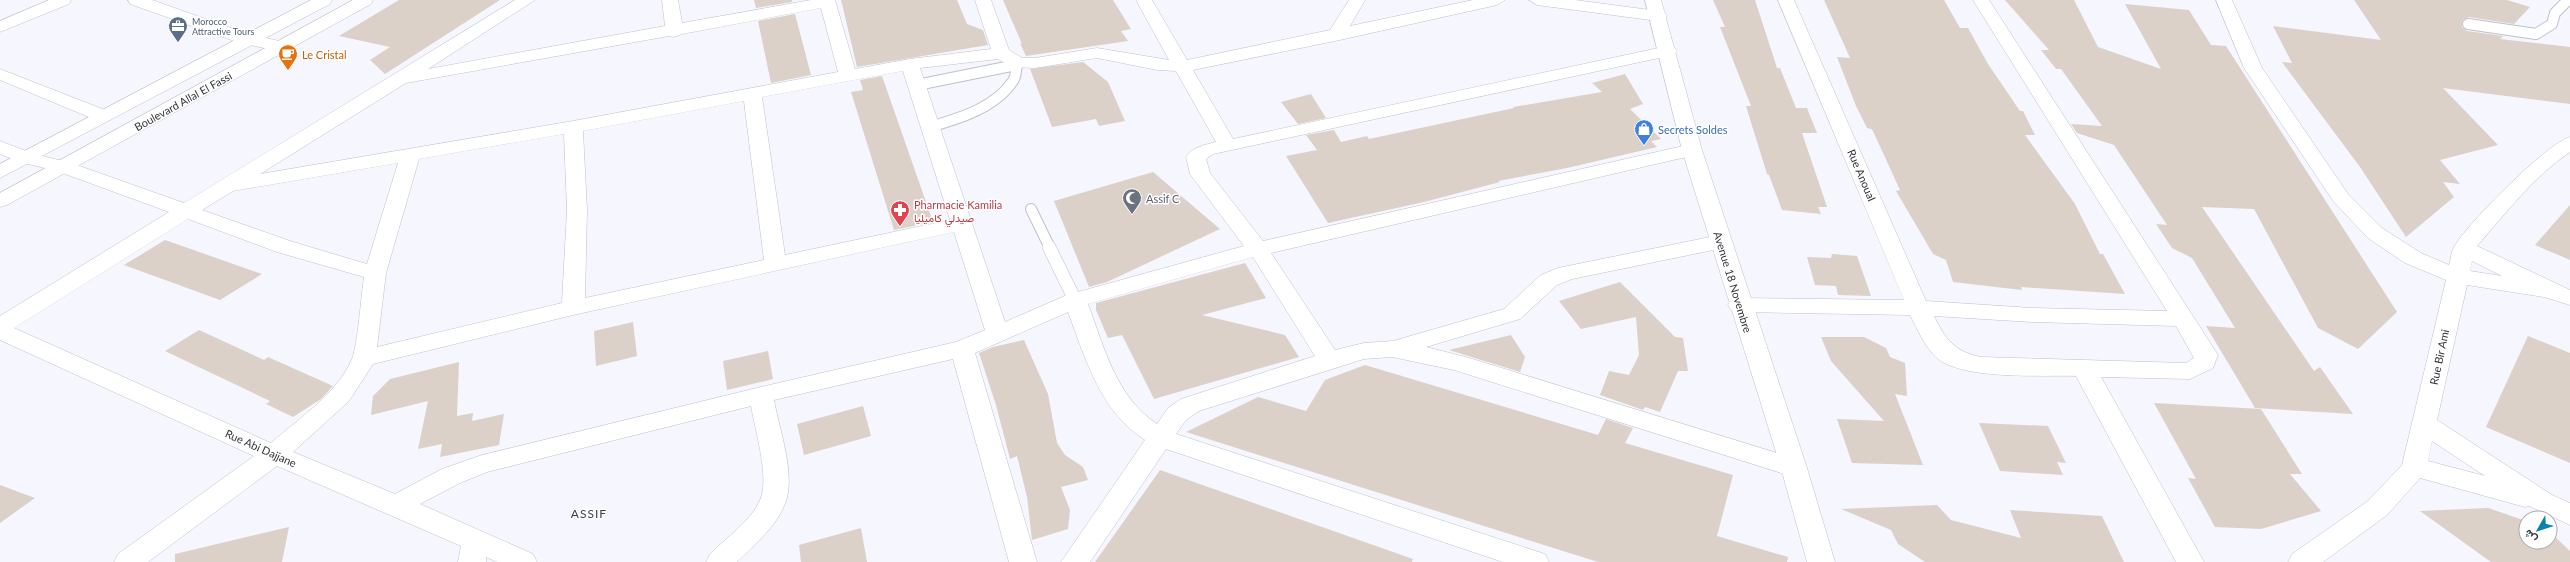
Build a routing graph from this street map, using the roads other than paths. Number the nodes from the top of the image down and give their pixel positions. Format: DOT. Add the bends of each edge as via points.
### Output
graph roads {
  1 [pos="63,0"];
  2 [pos="136,0"];
  3 [pos="324,0"];
  4 [pos="365,0"];
  5 [pos="527,0"];
  6 [pos="670,0"];
  7 [pos="983,0"];
  8 [pos="1144,0"];
  9 [pos="1357,0"];
  10 [pos="1497,0"];
  11 [pos="1537,0"];
  12 [pos="1786,0"];
  13 [pos="1981,0"];
  14 [pos="2224,0"];
  15 [pos="2568,0"];
  16 [pos="828,1"];
  17 [pos="1655,8"];
  18 [pos="2468,24"];
  19 [pos="0,26"];
  20 [pos="674,32"];
  21 [pos="1335,36"];
  22 [pos="253,39"];
  23 [pos="282,47"];
  24 [pos="1668,51"];
  25 [pos="1001,53"];
  26 [pos="910,64"];
  27 [pos="1017,64"];
  28 [pos="1184,66"];
  29 [pos="0,74"];
  30 [pos="848,76"];
  31 [pos="396,80"];
  32 [pos="916,85"];
  33 [pos="752,94"];
  34 [pos="103,116"];
  35 [pos="930,127"];
  36 [pos="573,128"];
  37 [pos="2570,143"];
  38 [pos="1227,145"];
  39 [pos="0,147"];
  40 [pos="1692,150"];
  41 [pos="410,156"];
  42 [pos="27,158"];
  43 [pos="64,167"];
  44 [pos="0,172"];
  45 [pos="225,186"];
  46 [pos="0,201"];
  47 [pos="1031,209"];
  48 [pos="184,211"];
  49 [pos="960,224"];
  50 [pos="1720,242"];
  51 [pos="2464,248"];
  52 [pos="1258,249"];
  53 [pos="775,263"];
  54 [pos="375,273"];
  55 [pos="2457,276"];
  56 [pos="2547,290"];
  57 [pos="2570,298"];
  58 [pos="1075,300"];
  59 [pos="1739,305"];
  60 [pos="572,308"];
  61 [pos="1918,308"];
  62 [pos="2183,319"];
  63 [pos="0,326"];
  64 [pos="0,331"];
  65 [pos="997,333"];
  66 [pos="962,349"];
  67 [pos="1392,350"];
  68 [pos="364,358"];
  69 [pos="1329,360"];
  70 [pos="2084,368"];
  71 [pos="761,395"];
  72 [pos="2426,425"];
  73 [pos="1160,438"];
  74 [pos="274,455"];
  75 [pos="2414,467"];
  76 [pos="1794,468"];
  77 [pos="2543,502"];
  78 [pos="396,505"];
  79 [pos="2570,515"];
  80 [pos="474,551"];
  81 [pos="128,562"];
  82 [pos="523,562"];
  83 [pos="720,562"];
  84 [pos="1023,562"];
  85 [pos="1075,562"];
  86 [pos="1536,562"];
  87 [pos="1821,562"];
  88 [pos="2190,562"];
  89 [pos="2302,562"];
  1 -- 19 [label="street"];
  2 -- 22 [label="street" via="243,38"];
  3 -- 22 [label="street, Boulevard Allal El Fassi"];
  4 -- 23 [label="street, Boulevard Allal El Fassi"];
  5 -- 31 [label="street"];
  6 -- 20 [label="street"];
  7 -- 25 [label="street"];
  8 -- 28 [label="street"];
  9 -- 21 [label="street"];
  10 -- 21 [label="street"];
  11 -- 17 [label="street"];
  12 -- 61 [label="street, Rue Anoual"];
  13 -- 62 [label="street"];
  14 -- 55 [label="street" via="2252,68 2341,198 2375,233 2413,258"];
  15 -- 18 [label="lane" via="2555,13 2552,24 2536,34"];
  16 -- 20 [label="street"];
  16 -- 30 [label="street"];
  17 -- 24 [label="street, Avenue 18 Novembre"];
  20 -- 31 [label="street"];
  21 -- 28 [label="street"];
  22 -- 23 [label="street"];
  22 -- 34 [label="street, Boulevard Allal El Fassi"];
  23 -- 43 [label="street, Boulevard Allal El Fassi"];
  24 -- 38 [label="street"];
  24 -- 40 [label="street, Avenue 18 Novembre"];
  25 -- 26 [label="street"];
  25 -- 27 [label="street"];
  26 -- 30 [label="street"];
  26 -- 32 [label="street"];
  27 -- 28 [label="street" via="1097,53 1157,65"];
  27 -- 32 [label="lane"];
  27 -- 35 [label="lane" via="1015,79 1003,92 963,117"];
  28 -- 38 [label="street"];
  29 -- 34 [label="street"];
  30 -- 33 [label="street"];
  31 -- 45 [label="street"];
  32 -- 35 [label="street"];
  33 -- 36 [label="street"];
  33 -- 53 [label="street"];
  34 -- 42 [label="street, Boulevard Allal El Fassi"];
  35 -- 49 [label="street"];
  36 -- 41 [label="street"];
  36 -- 60 [label="street" via="577,210"];
  37 -- 51 [label="street, Rue Bir Ami" via="2549,157"];
  38 -- 52 [label="street" via="1207,150 1196,157 1197,165 1200,174"];
  39 -- 42 [label="street"];
  40 -- 50 [label="street, Avenue 18 Novembre"];
  40 -- 52 [label="street"];
  41 -- 45 [label="street"];
  41 -- 54 [label="street"];
  42 -- 43 [label="street"];
  42 -- 44 [label="street, Boulevard Allal El Fassi"];
  43 -- 46 [label="street, Boulevard Allal El Fassi"];
  43 -- 48 [label="street"];
  45 -- 48 [label="street"];
  47 -- 58 [label="lane"];
  48 -- 54 [label="street" via="285,247"];
  48 -- 63 [label="street"];
  49 -- 53 [label="street"];
  49 -- 65 [label="street"];
  50 -- 59 [label="street, Avenue 18 Novembre"];
  50 -- 67 [label="street" via="1566,273 1549,280 1512,314"];
  51 -- 55 [label="street, Rue Bir Ami"];
  51 -- 56 [label="street"];
  52 -- 58 [label="street"];
  52 -- 69 [label="street"];
  53 -- 60 [label="street"];
  54 -- 68 [label="street"];
  55 -- 56 [label="street"];
  55 -- 72 [label="street, Rue Bir Ami"];
  56 -- 57 [label="street"];
  58 -- 65 [label="street"];
  58 -- 73 [label="street" via="1107,380 1124,409 1141,426"];
  59 -- 61 [label="street"];
  59 -- 76 [label="street, Avenue 18 Novembre"];
  60 -- 68 [label="street"];
  61 -- 62 [label="street" via="2032,315"];
  61 -- 70 [label="street, Rue Anoual" via="1940,349 1964,363"];
  62 -- 70 [label="street" via="2206,355 2205,362 2199,367 2190,371"];
  64 -- 74 [label="street, Rue Abi Dajjane"];
  65 -- 66 [label="street"];
  66 -- 71 [label="street"];
  66 -- 84 [label="street"];
  67 -- 69 [label="street" via="1364,351"];
  67 -- 76 [label="street" via="1458,363"];
  68 -- 74 [label="street" via="340,395"];
  69 -- 73 [label="street" via="1190,405 1177,414"];
  70 -- 88 [label="street"];
  71 -- 78 [label="street" via="482,464 451,476"];
  71 -- 83 [label="street" via="775,479 774,498 763,516"];
  72 -- 75 [label="street, Rue Bir Ami"];
  72 -- 77 [label="street"];
  73 -- 85 [label="street"];
  73 -- 86 [label="street"];
  74 -- 78 [label="street, Rue Abi Dajjane"];
  74 -- 81 [label="street"];
  75 -- 77 [label="street"];
  75 -- 89 [label="street, Rue Bir Ami" via="2406,480 2356,527"];
  76 -- 87 [label="street, Avenue 18 Novembre"];
  77 -- 79 [label="street"];
  78 -- 80 [label="street, Rue Abi Dajjane"];
  80 -- 82 [label="street, Rue Abi Dajjane"];
}
